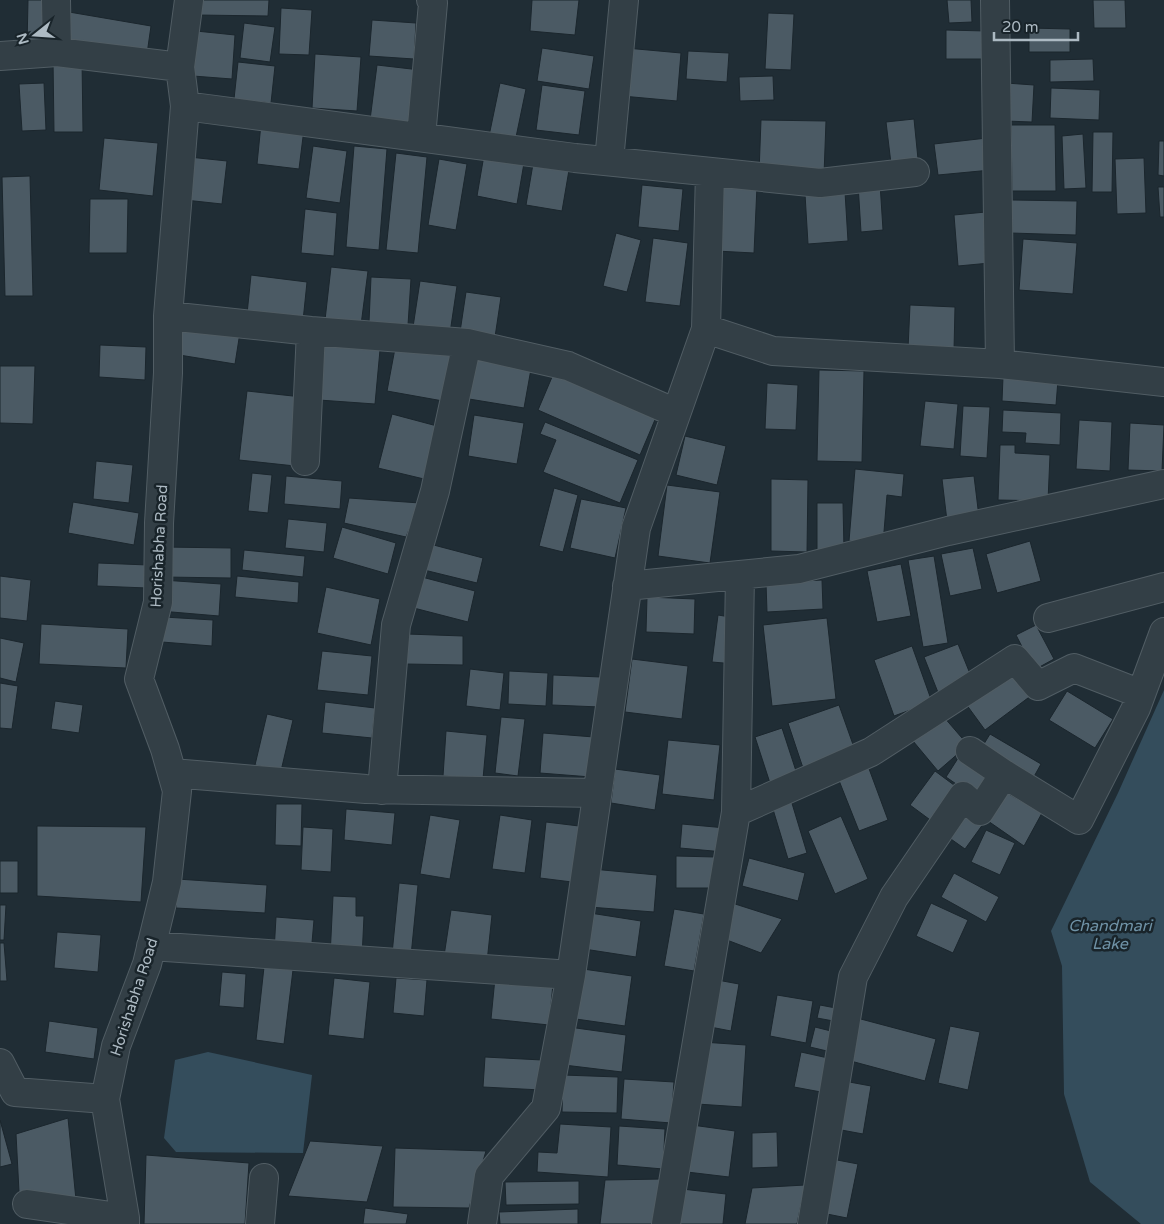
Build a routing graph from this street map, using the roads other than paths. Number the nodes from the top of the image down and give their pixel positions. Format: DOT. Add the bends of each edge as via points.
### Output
graph roads {
  1 [pos="56,0"];
  2 [pos="189,0"];
  3 [pos="431,0"];
  4 [pos="624,0"];
  5 [pos="995,0"];
  6 [pos="58,52"];
  7 [pos="0,56"];
  8 [pos="180,68"];
  9 [pos="184,106"];
  10 [pos="421,138"];
  11 [pos="609,161"];
  12 [pos="710,172"];
  13 [pos="915,172"];
  14 [pos="168,316"];
  15 [pos="706,329"];
  16 [pos="311,331"];
  17 [pos="467,343"];
  18 [pos="1000,364"];
  19 [pos="1164,382"];
  20 [pos="676,414"];
  21 [pos="305,461"];
  22 [pos="1164,484"];
  23 [pos="740,575"];
  24 [pos="627,586"];
  25 [pos="1164,587"];
  26 [pos="1048,618"];
  27 [pos="1164,632"];
  28 [pos="1141,694"];
  29 [pos="970,751"];
  30 [pos="172,773"];
  31 [pos="1004,774"];
  32 [pos="382,790"];
  33 [pos="597,792"];
  34 [pos="736,812"];
  35 [pos="151,946"];
  36 [pos="571,975"];
  37 [pos="0,1063"];
  38 [pos="8,1094"];
  39 [pos="104,1099"];
  40 [pos="264,1178"];
  41 [pos="27,1204"];
  42 [pos="125,1221"];
  43 [pos="260,1224"];
  44 [pos="482,1224"];
  45 [pos="666,1224"];
  46 [pos="812,1224"];
  1 -- 6 [label="street"];
  2 -- 8 [label="street, Horishabha Road"];
  3 -- 10 [label="street"];
  4 -- 11 [label="street"];
  5 -- 18 [label="street"];
  6 -- 7 [label="street"];
  6 -- 8 [label="street"];
  8 -- 9 [label="street, Horishabha Road"];
  9 -- 10 [label="street"];
  9 -- 14 [label="street, Horishabha Road"];
  10 -- 11 [label="street"];
  11 -- 12 [label="street"];
  12 -- 13 [label="street" via="820,183"];
  12 -- 15 [label="street"];
  14 -- 16 [label="street"];
  14 -- 30 [label="street, Horishabha Road" via="158,602 139,679"];
  15 -- 18 [label="street" via="773,350"];
  15 -- 20 [label="street"];
  16 -- 17 [label="street"];
  16 -- 21 [label="street"];
  17 -- 20 [label="street" via="568,366"];
  17 -- 32 [label="street" via="435,491 396,625"];
  18 -- 19 [label="street"];
  20 -- 24 [label="street" via="636,528"];
  22 -- 23 [label="street" via="948,531 799,569"];
  23 -- 24 [label="street"];
  23 -- 34 [label="street"];
  24 -- 33 [label="street"];
  25 -- 26 [label="street"];
  27 -- 28 [label="street"];
  28 -- 31 [label="street" via="1079,820"];
  28 -- 34 [label="street" via="1074,668 1038,686 1015,659 871,752"];
  29 -- 31 [label="street"];
  30 -- 32 [label="street"];
  30 -- 35 [label="street, Horishabha Road" via="177,791 167,882"];
  31 -- 46 [label="street" via="980,812 963,796 894,897 853,977"];
  32 -- 33 [label="street"];
  33 -- 36 [label="street"];
  34 -- 45 [label="street"];
  35 -- 36 [label="street"];
  35 -- 39 [label="street, Horishabha Road" via="116,1046"];
  36 -- 44 [label="street" via="546,1108 489,1176"];
  37 -- 38 [label="street"];
  38 -- 39 [label="street"];
  39 -- 42 [label="street, Horishabha Road"];
  40 -- 43 [label="street"];
  41 -- 42 [label="street"];
}
